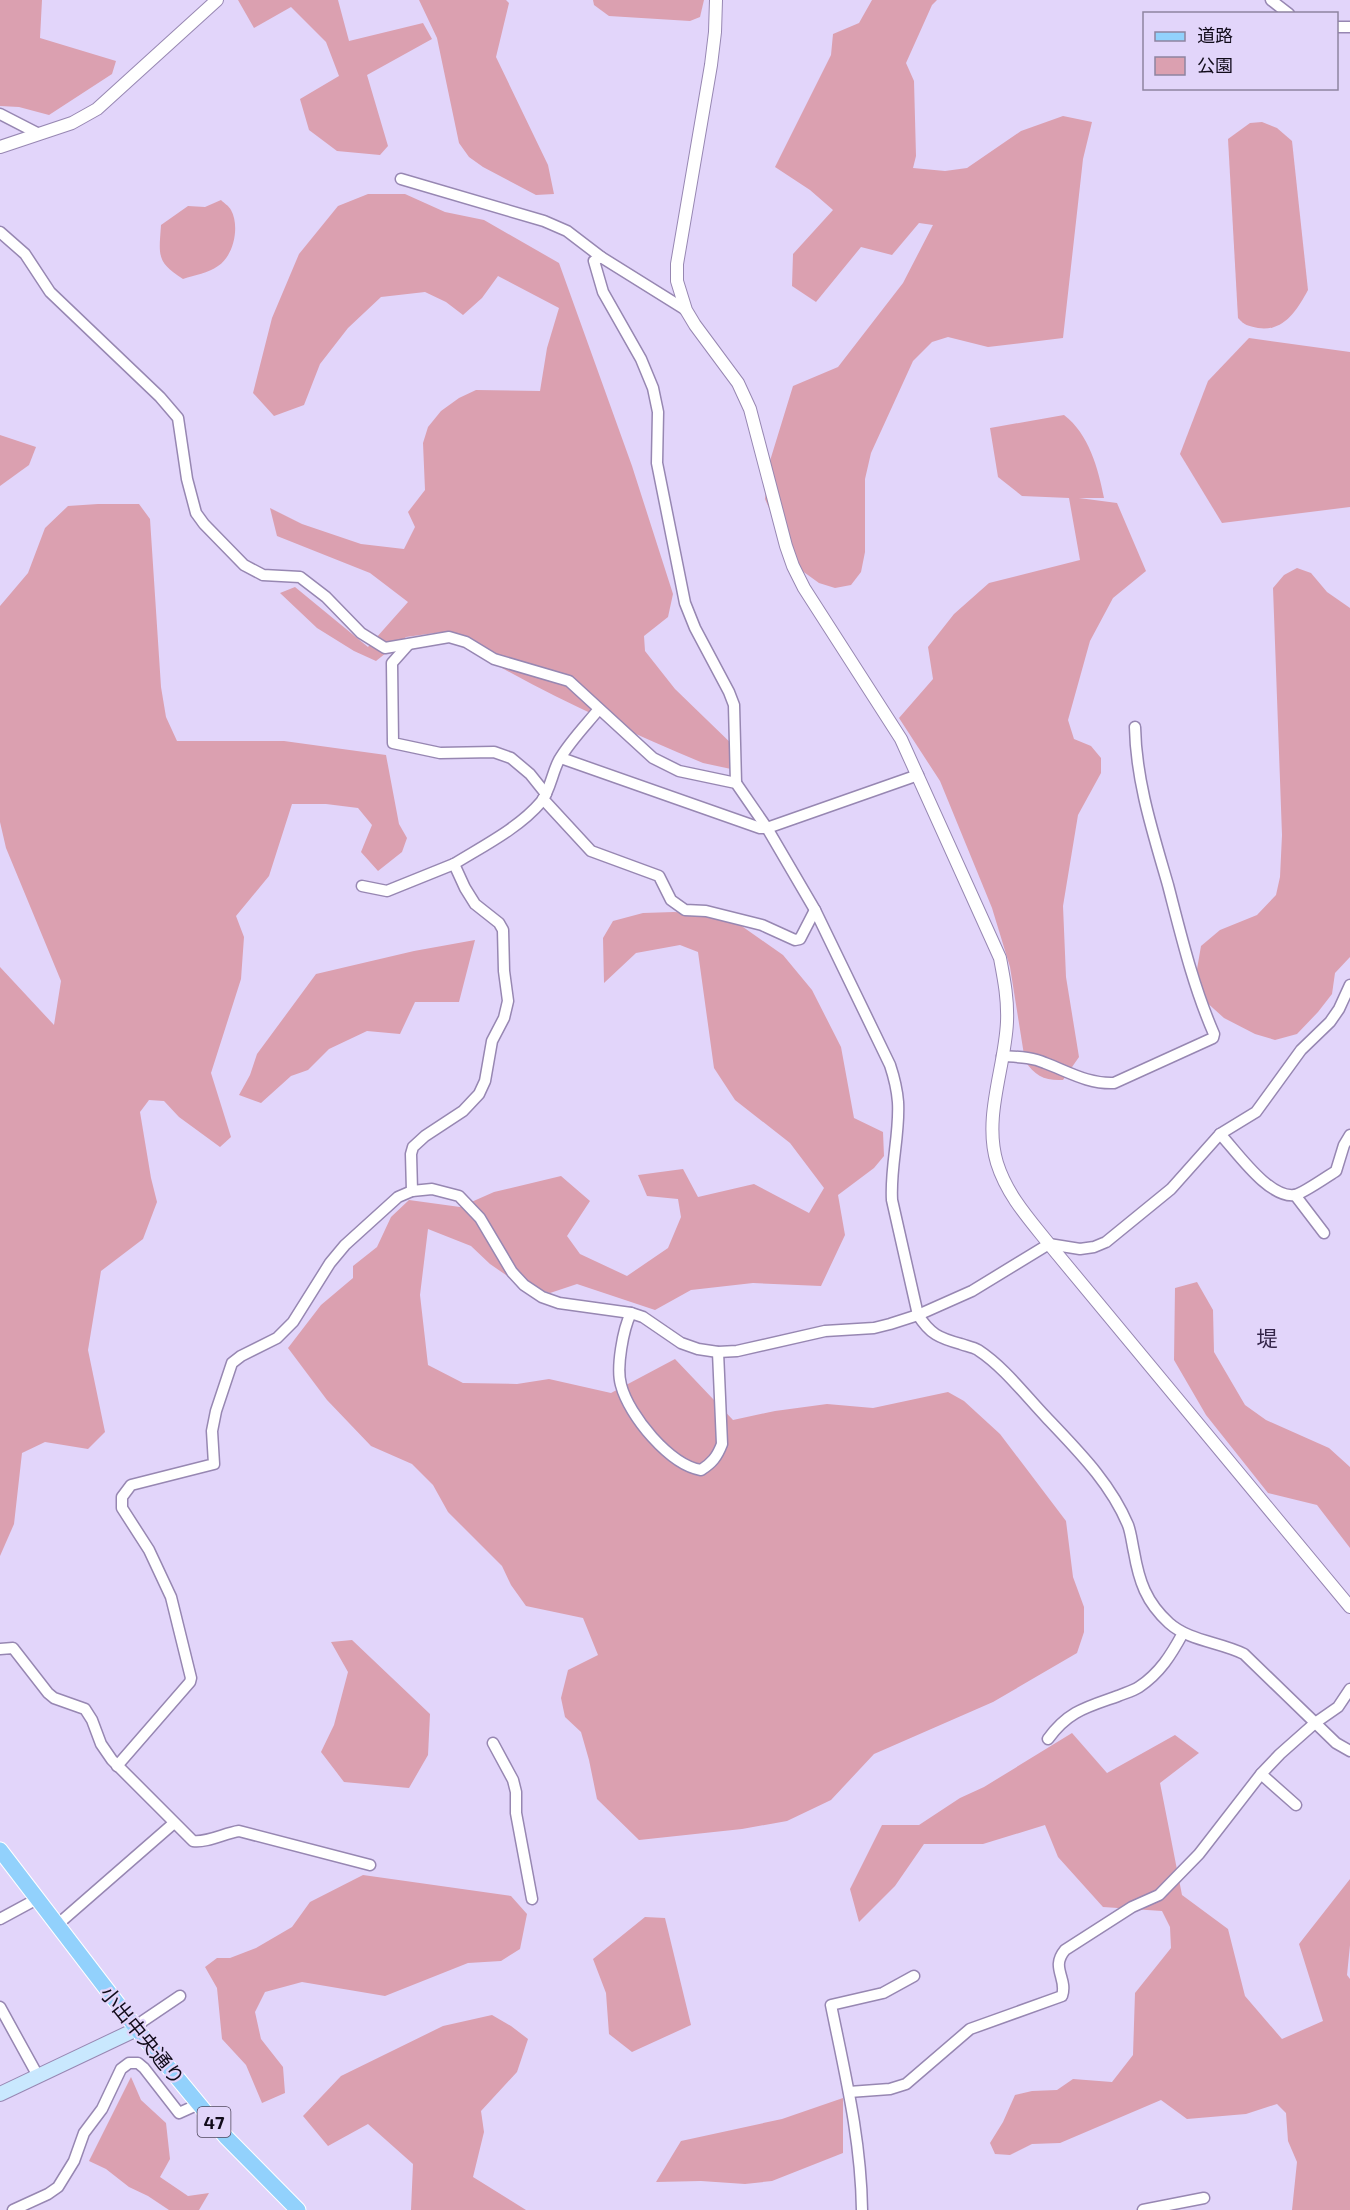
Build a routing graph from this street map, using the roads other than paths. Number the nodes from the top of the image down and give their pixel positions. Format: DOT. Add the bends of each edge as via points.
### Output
graph roads {
  1 [pos="217,0"];
  2 [pos="716,0"];
  3 [pos="1271,0"];
  4 [pos="1286,12"];
  5 [pos="0,114"];
  6 [pos="39,134"];
  7 [pos="0,147"];
  8 [pos="401,179"];
  9 [pos="0,232"];
  10 [pos="601,257"];
  11 [pos="686,310"];
  12 [pos="408,645"];
  13 [pos="599,709"];
  14 [pos="1135,727"];
  15 [pos="561,758"];
  16 [pos="918,776"];
  17 [pos="736,783"];
  18 [pos="545,797"];
  19 [pos="767,828"];
  20 [pos="454,864"];
  21 [pos="362,886"];
  22 [pos="815,910"];
  23 [pos="1350,985"];
  24 [pos="1002,1056"];
  25 [pos="1220,1134"];
  26 [pos="1350,1135"];
  27 [pos="412,1191"];
  28 [pos="1295,1195"];
  29 [pos="1324,1233"];
  30 [pos="1049,1244"];
  31 [pos="631,1312"];
  32 [pos="918,1315"];
  33 [pos="718,1352"];
  34 [pos="1350,1607"];
  35 [pos="1183,1633"];
  36 [pos="0,1649"];
  37 [pos="1350,1689"];
  38 [pos="1315,1723"];
  39 [pos="1048,1739"];
  40 [pos="493,1743"];
  41 [pos="1350,1751"];
  42 [pos="117,1766"];
  43 [pos="1261,1774"];
  44 [pos="1296,1804"];
  45 [pos="174,1823"];
  46 [pos="0,1850"];
  47 [pos="370,1865"];
  48 [pos="37,1899"];
  49 [pos="532,1899"];
  50 [pos="0,1919"];
  51 [pos="57,1925"];
  52 [pos="914,1976"];
  53 [pos="180,1996"];
  54 [pos="0,2007"];
  55 [pos="137,2029"];
  56 [pos="38,2076"];
  57 [pos="849,2092"];
  58 [pos="0,2094"];
  59 [pos="199,2104"];
  60 [pos="1204,2198"];
  61 [pos="13,2210"];
  62 [pos="298,2210"];
  63 [pos="862,2210"];
  64 [pos="1143,2210"];
  1 -- 6 [label="street" via="97,109"];
  2 -- 11 [label="street" via="711,65 676,264"];
  3 -- 4 [label="street"];
  5 -- 6 [label="street"];
  6 -- 7 [label="street"];
  8 -- 10 [label="street" via="544,221 567,231"];
  9 -- 12 [label="street" via="25,254 50,292 178,418 196,513 228,549 244,565 263,575 300,577 361,633 385,648"];
  10 -- 11 [label="street"];
  10 -- 17 [label="street" via="594,261 603,292 641,358 653,388 658,412 657,463 685,603 734,705"];
  11 -- 16 [label="street" via="738,383 750,409 793,566 901,739"];
  12 -- 13 [label="street" via="449,637 466,642 494,659 569,681"];
  12 -- 18 [label="street" via="392,663 393,743 440,753 494,752 511,758 530,774"];
  13 -- 15 [label="street"];
  13 -- 17 [label="street" via="653,758 679,771"];
  14 -- 24 [label="street" via="1143,793 1191,975 1213,1038 1114,1083 1087,1080 1028,1058"];
  15 -- 18 [label="street"];
  15 -- 19 [label="street"];
  16 -- 19 [label="street"];
  16 -- 24 [label="street" via="1000,958 1007,994"];
  17 -- 19 [label="street"];
  18 -- 20 [label="street" via="508,829"];
  18 -- 22 [label="street" via="591,851 659,876 670,900 685,910 706,911 762,925 795,940 800,939"];
  19 -- 22 [label="street"];
  20 -- 21 [label="street" via="387,891"];
  20 -- 27 [label="street" via="475,904 503,930 508,1001 492,1041 479,1094 463,1111 413,1148"];
  22 -- 32 [label="street" via="897,1085 892,1200"];
  23 -- 25 [label="street" via="1330,1022 1301,1050 1256,1112"];
  24 -- 30 [label="street" via="993,1116 997,1162 1014,1200"];
  25 -- 28 [label="street" via="1267,1185 1277,1192"];
  25 -- 30 [label="street" via="1171,1189 1106,1242 1080,1249"];
  26 -- 28 [label="street" via="1336,1171"];
  27 -- 31 [label="street" via="432,1189 459,1196 480,1218 512,1272 542,1297 559,1303"];
  27 -- 42 [label="street" via="398,1197 345,1245 293,1322 277,1338 232,1363 212,1431 214,1464 131,1485 122,1497 122,1508 149,1550 171,1597 191,1678"];
  28 -- 29 [label="street"];
  30 -- 32 [label="street" via="972,1291"];
  30 -- 34 [label="street"];
  31 -- 33 [label="street" via="681,1343"];
  31 -- 33 [label="street" via="624,1335 621,1385 648,1432 671,1456 692,1469 701,1470 711,1464 722,1444"];
  32 -- 33 [label="street" via="874,1328 825,1331"];
  32 -- 35 [label="street" via="926,1329 976,1349 996,1365 1093,1467 1129,1527 1144,1593"];
  35 -- 38 [label="street" via="1244,1654"];
  35 -- 39 [label="street" via="1156,1675 1137,1688 1073,1713 1058,1724"];
  36 -- 42 [label="street" via="13,1648 54,1698 85,1709 100,1744"];
  37 -- 38 [label="street" via="1338,1707"];
  38 -- 41 [label="street"];
  38 -- 43 [label="street"];
  40 -- 49 [label="street" via="516,1792 516,1814"];
  42 -- 45 [label="street"];
  43 -- 44 [label="street"];
  43 -- 57 [label="street" via="1206,1845 1159,1895 1132,1907 1065,1950 1058,1965 1062,1996 970,2029 906,2084"];
  45 -- 47 [label="street" via="193,1841 239,1831"];
  45 -- 51 [label="street"];
  46 -- 48 [label="main road, 小出中央通り / 47"];
  48 -- 50 [label="street"];
  48 -- 51 [label="main road, 小出中央通り / 47"];
  51 -- 55 [label="main road, 小出中央通り / 47"];
  52 -- 57 [label="street" via="883,1993 831,2005"];
  53 -- 55 [label="street"];
  54 -- 56 [label="street"];
  55 -- 56 [label="main road"];
  55 -- 59 [label="main road, 小出中央通り / 47"];
  56 -- 58 [label="main road"];
  57 -- 63 [label="street" via="861,2169"];
  59 -- 61 [label="street" via="179,2113 144,2068 129,2062 121,2069 102,2109 84,2133 74,2161 58,2187"];
  59 -- 62 [label="main road, 小出中央通り / 47"];
  60 -- 64 [label="street"];
}
